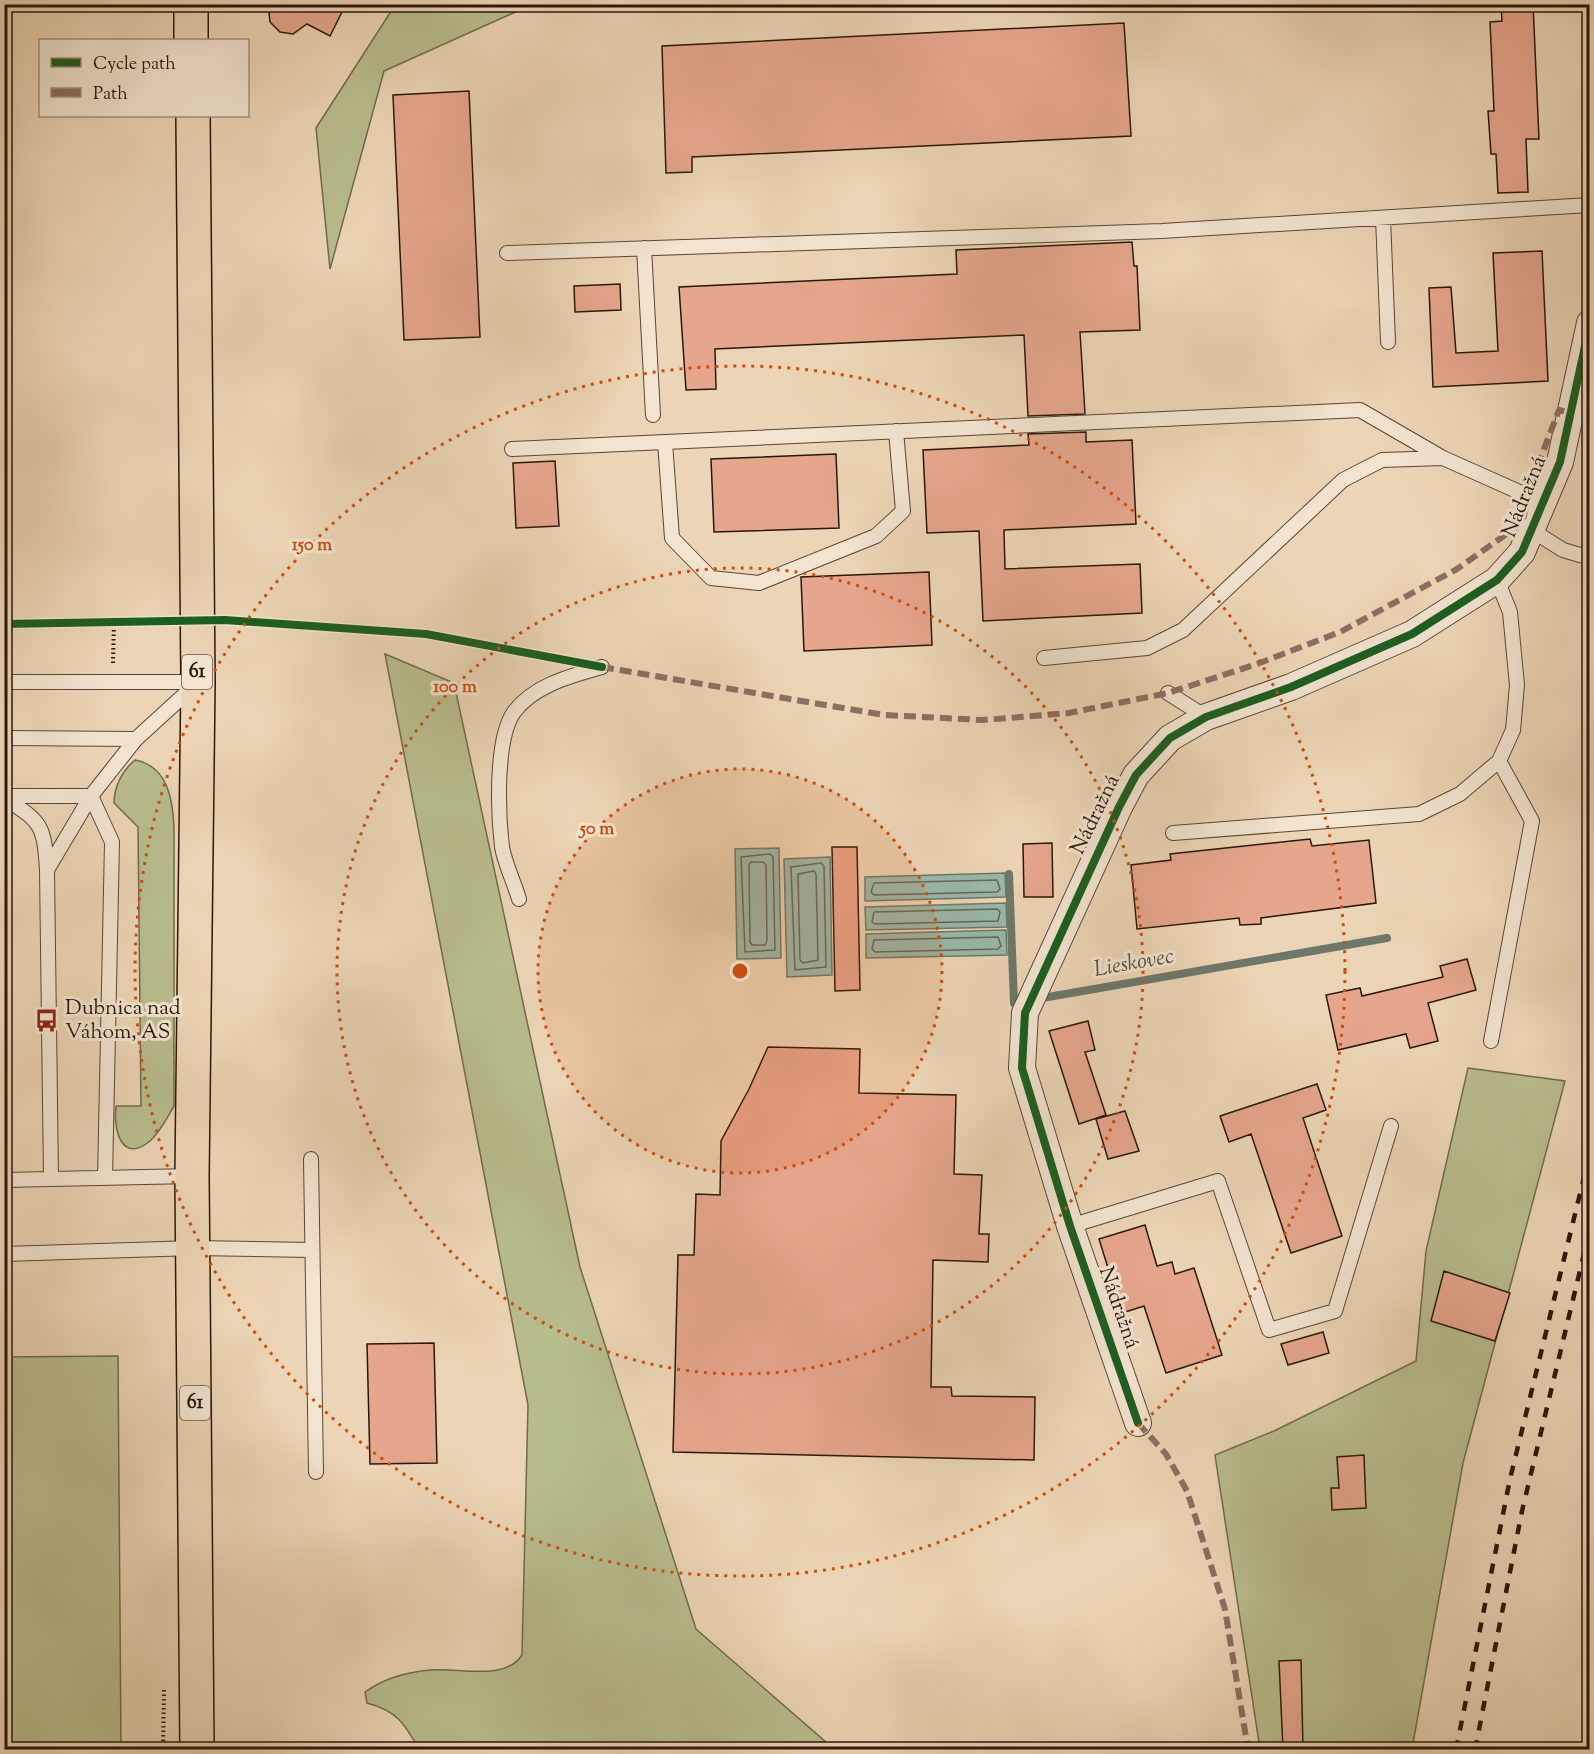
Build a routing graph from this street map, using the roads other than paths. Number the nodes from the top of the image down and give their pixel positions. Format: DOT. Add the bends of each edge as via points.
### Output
graph roads {
  1 [pos="191,5"];
  2 [pos="191,39"];
  3 [pos="193,117"];
  4 [pos="1590,206"];
  5 [pos="1383,218"];
  6 [pos="644,248"];
  7 [pos="507,253"];
  8 [pos="1590,323"];
  9 [pos="1388,342"];
  10 [pos="654,415"];
  11 [pos="896,431"];
  12 [pos="665,442"];
  13 [pos="512,449"];
  14 [pos="1443,458"];
  15 [pos="1544,503"];
  16 [pos="1533,531"];
  17 [pos="1590,558"];
  18 [pos="1497,580"];
  19 [pos="1044,658"];
  20 [pos="602,667"];
  21 [pos="4,682"];
  22 [pos="198,682"];
  23 [pos="1168,693"];
  24 [pos="1206,717"];
  25 [pos="4,738"];
  26 [pos="136,740"];
  27 [pos="1500,761"];
  28 [pos="91,796"];
  29 [pos="4,797"];
  30 [pos="1173,833"];
  31 [pos="47,870"];
  32 [pos="519,899"];
  33 [pos="1491,1041"];
  34 [pos="1391,1126"];
  35 [pos="311,1159"];
  36 [pos="192,1176"];
  37 [pos="105,1178"];
  38 [pos="51,1179"];
  39 [pos="4,1180"];
  40 [pos="1070,1226"];
  41 [pos="194,1248"];
  42 [pos="312,1250"];
  43 [pos="4,1254"];
  44 [pos="1138,1423"];
  45 [pos="316,1472"];
  46 [pos="197,1749"];
  1 -- 2 [label="main road"];
  3 -- 22 [label="main road, 61"];
  4 -- 5 [label="lane"];
  5 -- 6 [label="lane" via="1162,231"];
  5 -- 9 [label="lane"];
  6 -- 7 [label="lane"];
  6 -- 10 [label="lane"];
  8 -- 15 [label="street, Nádražná" via="1560,462"];
  11 -- 12 [label="lane"];
  11 -- 12 [label="lane" via="903,511 876,537 759,583 711,578 672,538"];
  11 -- 14 [label="lane" via="1360,410"];
  12 -- 13 [label="lane"];
  14 -- 15 [label="lane"];
  14 -- 19 [label="lane" via="1382,460 1343,480 1183,630 1147,648"];
  15 -- 16 [label="street, Nádražná"];
  16 -- 17 [label="lane" via="1563,550"];
  16 -- 18 [label="street, Nádražná" via="1522,552"];
  18 -- 24 [label="street, Nádražná" via="1412,634 1291,687"];
  18 -- 27 [label="lane" via="1510,612 1517,685 1513,730"];
  20 -- 32 [label="lane" via="559,680 530,696 506,727 500,762 502,848"];
  21 -- 22 [label="lane"];
  22 -- 26 [label="lane"];
  22 -- 36 [label="main road, 61"];
  23 -- 24 [label="lane"];
  24 -- 40 [label="street, Nádražná" via="1170,738 1136,775 1030,1002 1022,1068"];
  25 -- 26 [label="lane"];
  26 -- 28 [label="lane"];
  27 -- 30 [label="lane" via="1460,794 1419,814"];
  27 -- 33 [label="lane" via="1532,821"];
  28 -- 29 [label="lane"];
  28 -- 31 [label="lane"];
  28 -- 37 [label="lane" via="112,842"];
  29 -- 31 [label="lane" via="32,816 45,834"];
  31 -- 38 [label="lane"];
  34 -- 40 [label="lane" via="1335,1311 1269,1330 1218,1181"];
  35 -- 42 [label="lane"];
  36 -- 37 [label="lane"];
  36 -- 41 [label="main road, 61"];
  37 -- 38 [label="lane"];
  38 -- 39 [label="lane"];
  40 -- 44 [label="street, Nádražná"];
  41 -- 42 [label="lane"];
  41 -- 43 [label="lane"];
  41 -- 46 [label="main road, 61"];
  42 -- 45 [label="lane"];
}
